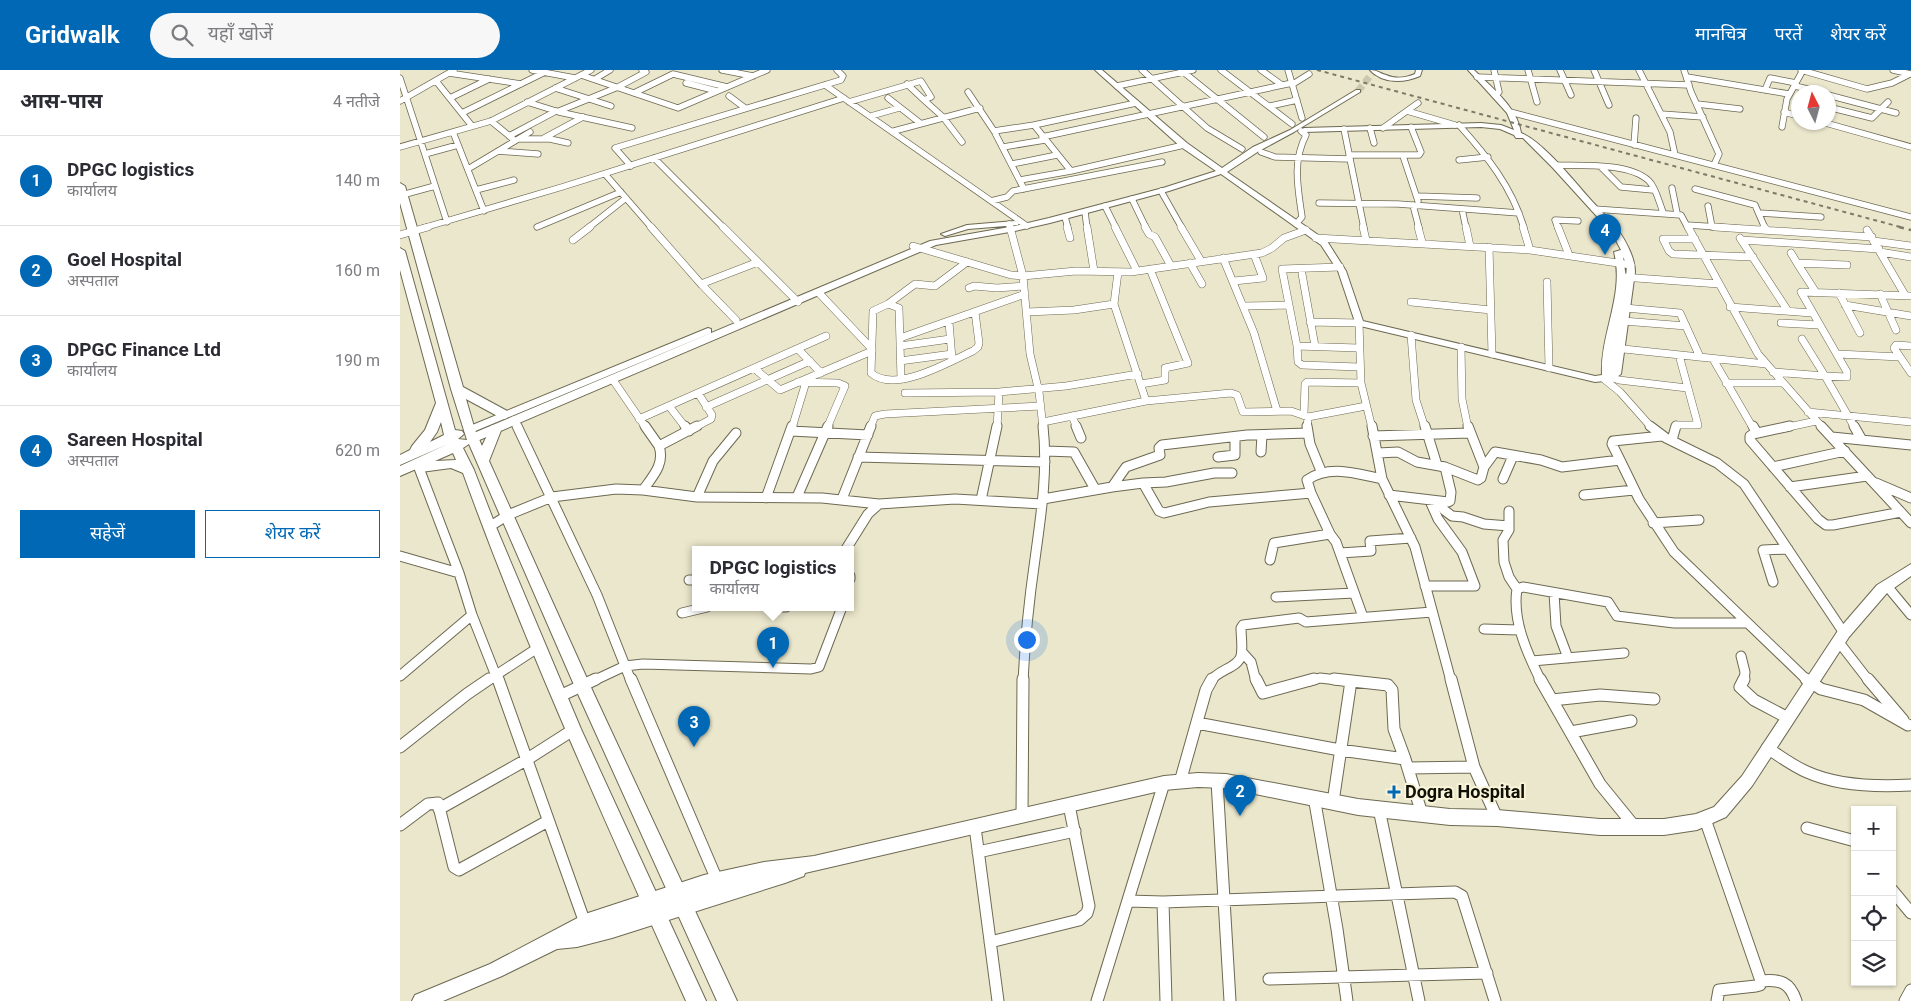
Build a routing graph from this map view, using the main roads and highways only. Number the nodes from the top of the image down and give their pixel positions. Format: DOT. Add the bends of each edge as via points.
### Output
graph roads {
  1 [pos="401,190"];
  2 [pos="400,251"];
  3 [pos="458,389"];
  4 [pos="441,404"];
  5 [pos="510,418"];
  6 [pos="496,428"];
  7 [pos="471,434"];
  8 [pos="453,441"];
  9 [pos="400,460"];
  10 [pos="483,460"];
  11 [pos="468,470"];
  12 [pos="400,471"];
  13 [pos="1911,569"];
  14 [pos="814,864"];
  15 [pos="680,899"];
  16 [pos="654,908"];
  17 [pos="554,941"];
  18 [pos="421,1001"];
  19 [pos="696,1001"];
  20 [pos="727,1001"];
  1 -- 3 [label="main road"];
  2 -- 4 [label="main road"];
  3 -- 5 [label="main road"];
  3 -- 7 [label="main road"];
  4 -- 8 [label="main road"];
  4 -- 9 [label="main road" via="431,432 420,447"];
  6 -- 10 [label="main road"];
  7 -- 8 [label="main road"];
  7 -- 10 [label="main road"];
  8 -- 9 [label="main road"];
  8 -- 11 [label="main road"];
  8 -- 12 [label="main road"];
  10 -- 15 [label="main road"];
  11 -- 12 [label="main road" via="452,463"];
  11 -- 16 [label="main road" via="572,730"];
  13 -- 14 [label="main road" via="1887,586 1841,637 1747,781 1720,812 1697,822 1664,828 1600,827 1450,817 1378,809 1217,781 1180,782 1164,783"];
  14 -- 15 [label="main road" via="764,883"];
  14 -- 15 [label="main road" via="717,880"];
  15 -- 16 [label="main road"];
  15 -- 20 [label="main road"];
  16 -- 17 [label="main road" via="585,923"];
  16 -- 17 [label="main road" via="586,938"];
  16 -- 19 [label="main road"];
  17 -- 18 [label="main road" via="496,970"];
}
